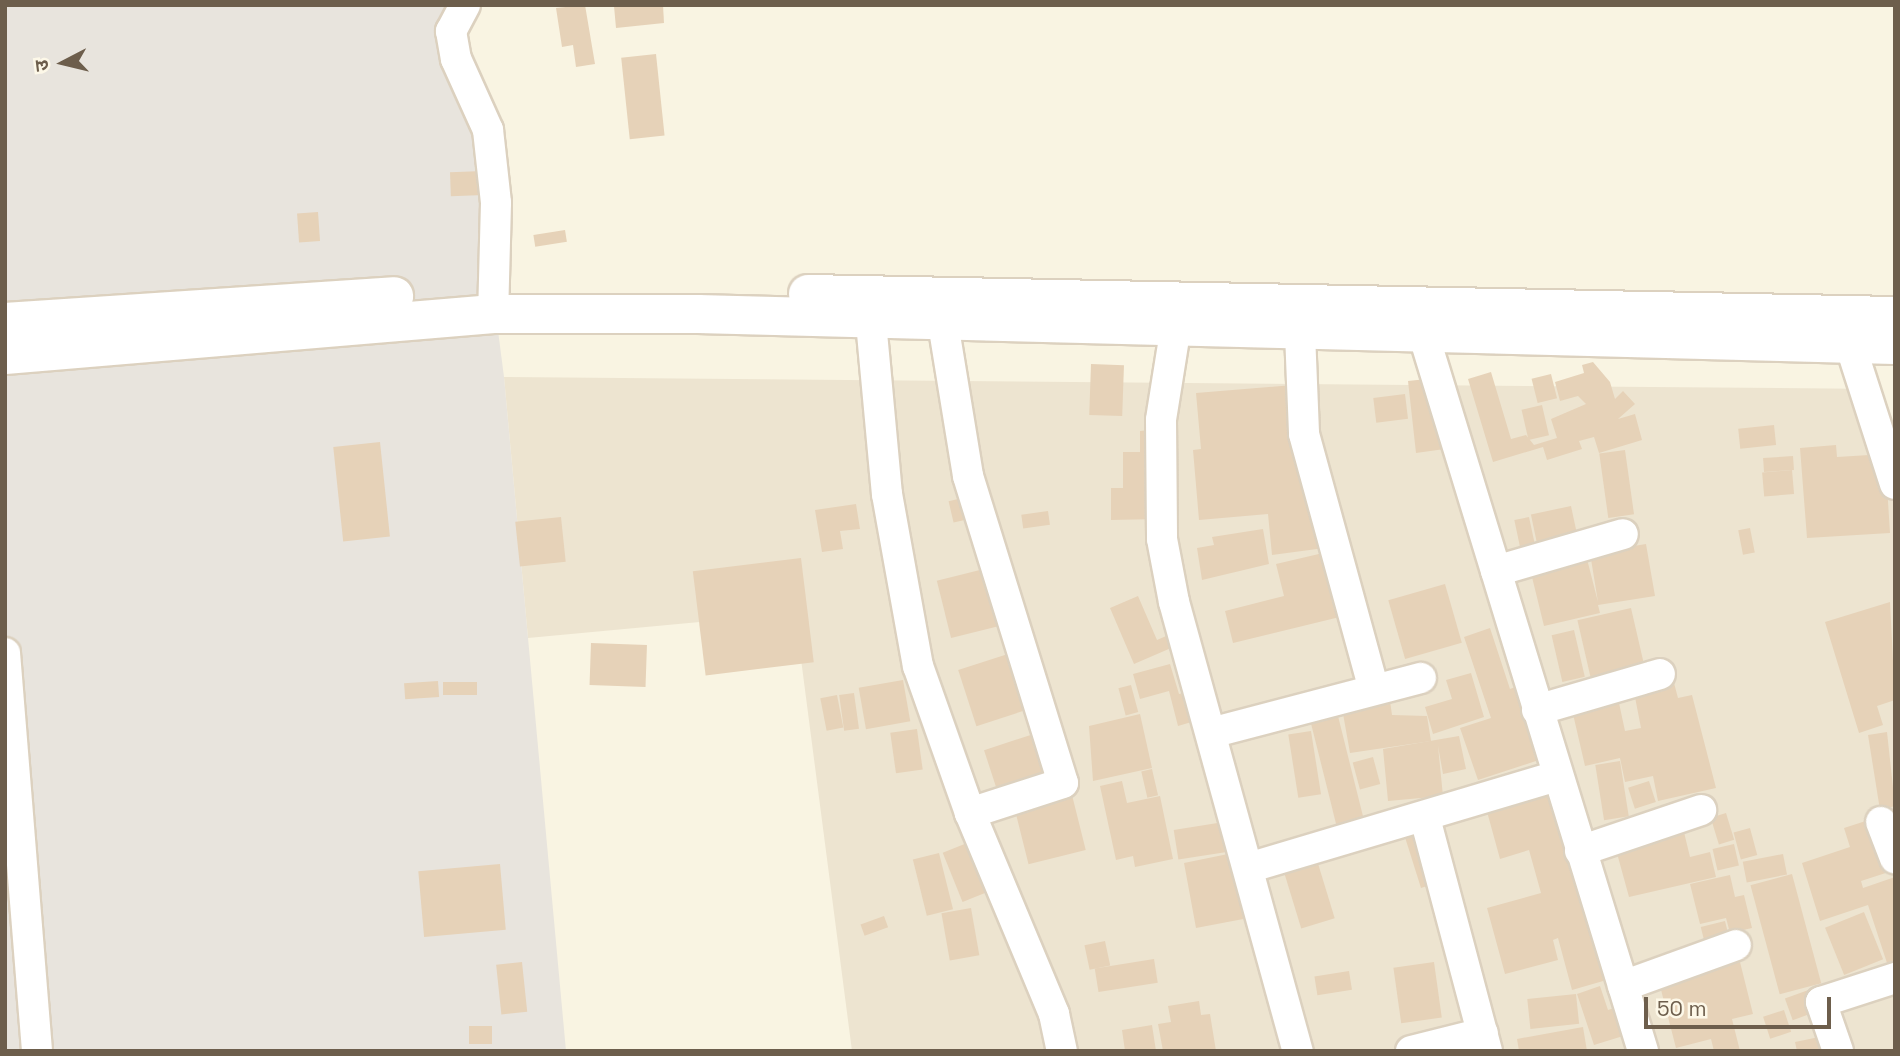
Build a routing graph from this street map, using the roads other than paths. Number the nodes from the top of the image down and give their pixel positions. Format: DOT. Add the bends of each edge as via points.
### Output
graph roads {
  1 [pos="465,5"];
  2 [pos="493,302"];
  3 [pos="1895,316"];
  4 [pos="1178,317"];
  5 [pos="5,322"];
  6 [pos="871,322"];
  7 [pos="943,323"];
  8 [pos="1849,330"];
  9 [pos="1300,333"];
  10 [pos="1424,336"];
  11 [pos="1895,345"];
  12 [pos="5,355"];
  13 [pos="1895,484"];
  14 [pos="1623,534"];
  15 [pos="1496,571"];
  16 [pos="5,653"];
  17 [pos="1660,674"];
  18 [pos="1421,678"];
  19 [pos="1374,690"];
  20 [pos="1537,710"];
  21 [pos="1212,733"];
  22 [pos="1556,776"];
  23 [pos="1701,810"];
  24 [pos="970,813"];
  25 [pos="1425,818"];
  26 [pos="1881,822"];
  27 [pos="1580,851"];
  28 [pos="1895,858"];
  29 [pos="1248,867"];
  30 [pos="1736,945"];
  31 [pos="1895,978"];
  32 [pos="1623,986"];
  33 [pos="1485,1042"];
  34 [pos="37,1051"];
  35 [pos="1062,1051"];
  36 [pos="1298,1051"];
  37 [pos="1411,1051"];
  38 [pos="1643,1051"];
  39 [pos="1838,1051"];
  1 -- 2 [label="street" via="451,31 456,58 488,131 496,204"];
  2 -- 4 [label="street"];
  2 -- 5 [label="street"];
  2 -- 6 [label="street"];
  2 -- 12 [label="street"];
  3 -- 8 [label="street"];
  4 -- 7 [label="street"];
  4 -- 8 [label="street"];
  4 -- 9 [label="street"];
  4 -- 21 [label="street" via="1161,420 1162,539 1174,602"];
  6 -- 7 [label="street"];
  6 -- 24 [label="street" via="887,494 918,666"];
  7 -- 24 [label="street" via="968,477 1063,783"];
  8 -- 10 [label="street"];
  8 -- 11 [label="street"];
  8 -- 13 [label="street"];
  9 -- 10 [label="street"];
  9 -- 19 [label="street" via="1304,434"];
  10 -- 15 [label="street"];
  14 -- 15 [label="street"];
  15 -- 20 [label="street"];
  16 -- 34 [label="street"];
  17 -- 20 [label="street"];
  18 -- 19 [label="street"];
  19 -- 21 [label="street"];
  20 -- 22 [label="street"];
  21 -- 29 [label="street"];
  22 -- 25 [label="street"];
  22 -- 27 [label="street"];
  23 -- 27 [label="street"];
  24 -- 35 [label="street" via="1054,1014"];
  25 -- 29 [label="street"];
  25 -- 33 [label="street"];
  26 -- 28 [label="street"];
  27 -- 32 [label="street"];
  29 -- 36 [label="street"];
  30 -- 32 [label="street"];
  31 -- 39 [label="street" via="1821,1003"];
  32 -- 38 [label="street"];
  33 -- 37 [label="street"];
}
